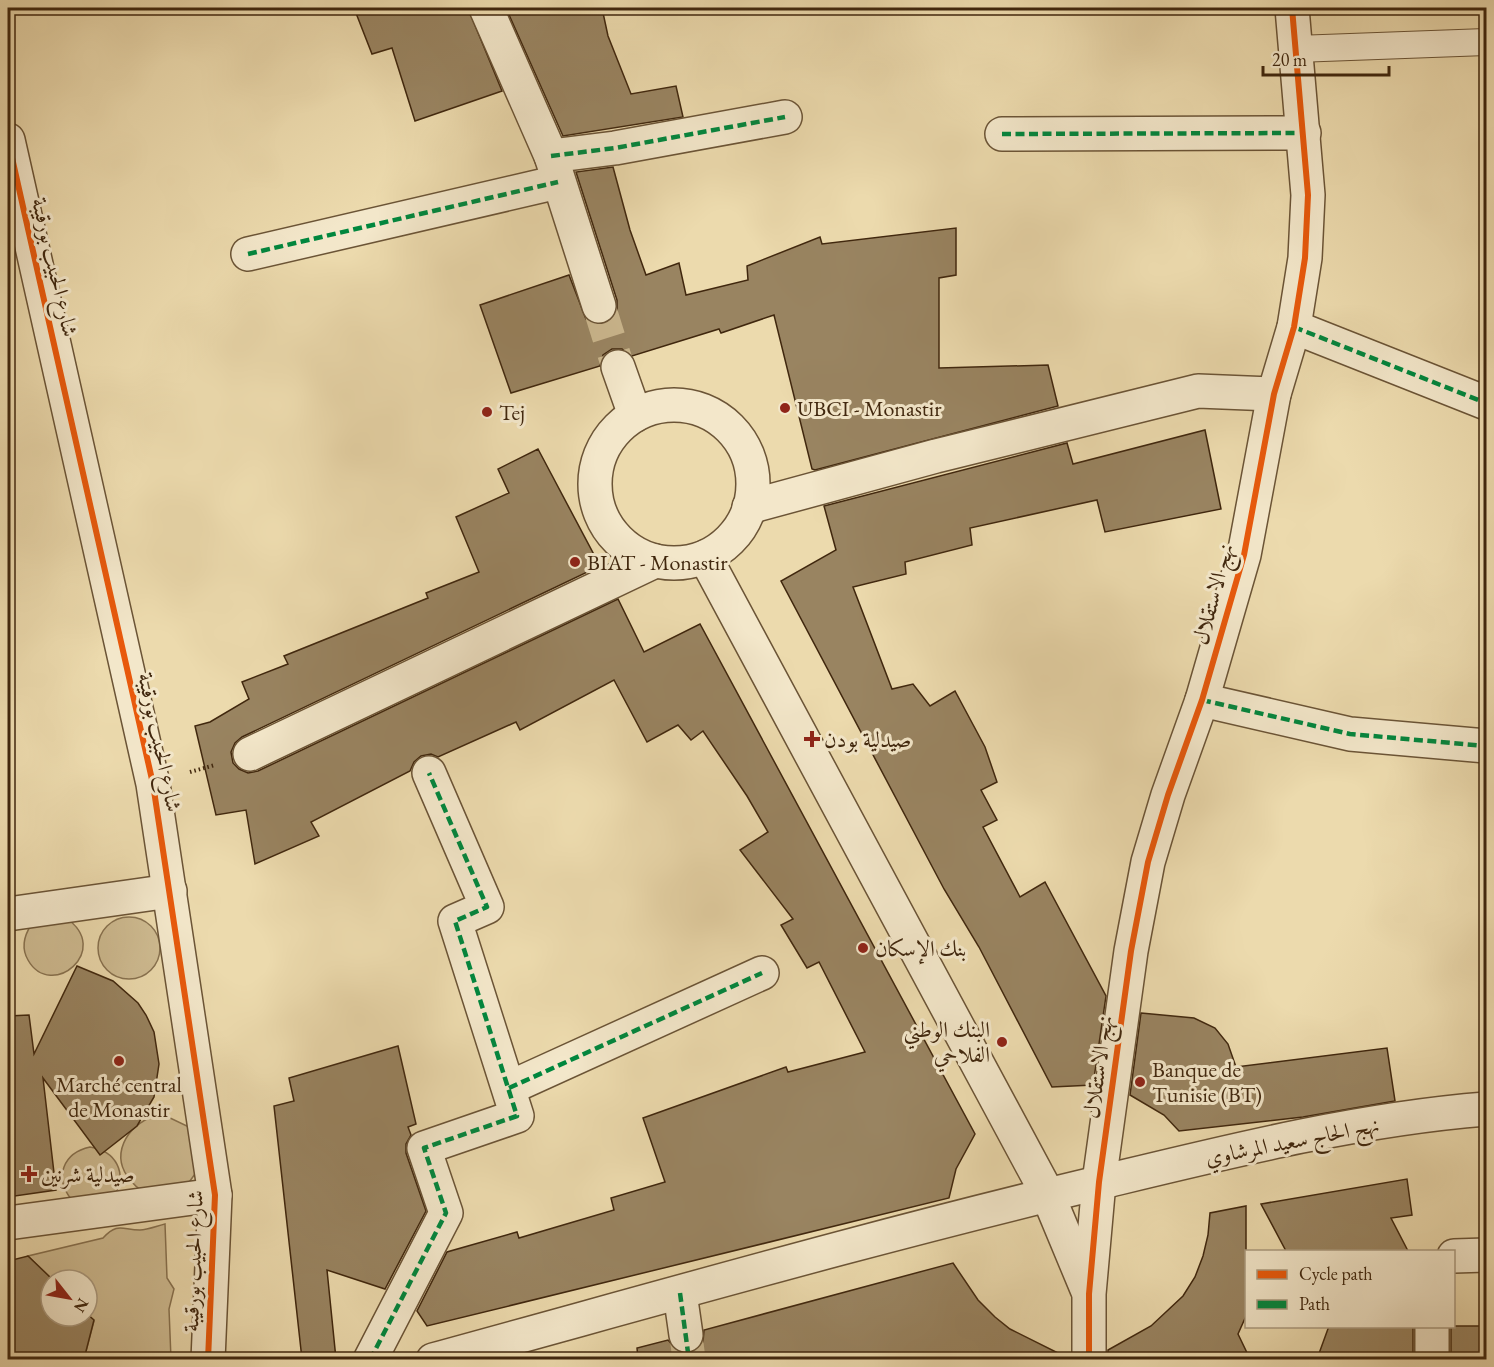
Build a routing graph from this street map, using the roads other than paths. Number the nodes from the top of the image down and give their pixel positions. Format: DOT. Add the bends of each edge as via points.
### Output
graph roads {
  1 [pos="486,8"];
  2 [pos="1292,8"];
  3 [pos="1486,42"];
  4 [pos="1296,49"];
  5 [pos="785,117"];
  6 [pos="1304,133"];
  7 [pos="1002,134"];
  8 [pos="8,140"];
  9 [pos="554,169"];
  10 [pos="248,254"];
  11 [pos="599,306"];
  12 [pos="1294,327"];
  13 [pos="618,367"];
  14 [pos="1274,394"];
  15 [pos="1486,403"];
  16 [pos="635,415"];
  17 [pos="749,507"];
  18 [pos="705,557"];
  19 [pos="655,561"];
  20 [pos="1202,700"];
  21 [pos="1486,746"];
  22 [pos="250,754"];
  23 [pos="429,773"];
  24 [pos="170,891"];
  25 [pos="8,914"];
  26 [pos="762,973"];
  27 [pos="509,1088"];
  28 [pos="1486,1109"];
  29 [pos="1099,1182"];
  30 [pos="1047,1193"];
  31 [pos="215,1195"];
  32 [pos="8,1223"];
  33 [pos="1455,1256"];
  34 [pos="1486,1256"];
  35 [pos="680,1293"];
  36 [pos="1089,1294"];
  37 [pos="1432,1328"];
  38 [pos="686,1335"];
  39 [pos="208,1359"];
  40 [pos="370,1359"];
  41 [pos="434,1359"];
  42 [pos="1089,1359"];
  43 [pos="1432,1359"];
  1 -- 9 [label="street"];
  2 -- 4 [label="street, نهج الاستقلال"];
  3 -- 4 [label="lane"];
  4 -- 6 [label="street, نهج الاستقلال"];
  5 -- 9 [label="street" via="615,148"];
  6 -- 7 [label="street"];
  6 -- 12 [label="street, نهج الاستقلال" via="1308,195 1305,258"];
  8 -- 24 [label="street, شارع الحبيب بورقيبة" via="153,784"];
  9 -- 10 [label="street"];
  9 -- 11 [label="street"];
  12 -- 14 [label="street, نهج الاستقلال"];
  12 -- 15 [label="street"];
  13 -- 16 [label="street"];
  14 -- 17 [label="street" via="1198,391"];
  14 -- 20 [label="street, نهج الاستقلال" via="1244,555"];
  16 -- 17 [label="street" via="674,404 700,408 724,421 742,442 752,467 753,495"];
  16 -- 19 [label="street" via="624,421 608,440 597,463 595,489 600,513 613,535 632,552"];
  17 -- 18 [label="street" via="745,521 728,542"];
  18 -- 19 [label="street" via="681,563"];
  18 -- 30 [label="street"];
  19 -- 22 [label="street"];
  20 -- 21 [label="street" via="1350,734"];
  20 -- 29 [label="street, نهج الاستقلال" via="1148,862 1131,951"];
  23 -- 27 [label="street" via="487,907 455,921"];
  24 -- 25 [label="street"];
  24 -- 31 [label="street, شارع الحبيب بورقيبة"];
  26 -- 27 [label="street"];
  27 -- 40 [label="street" via="517,1116 424,1148 446,1213"];
  28 -- 29 [label="street, نهج الحاج سعيد المرشاوي" via="1368,1125"];
  29 -- 30 [label="street, نهج الحاج سعيد المرشاوي"];
  29 -- 36 [label="street, نهج الاستقلال"];
  30 -- 35 [label="street, نهج الحاج سعيد المرشاوي"];
  30 -- 36 [label="street"];
  31 -- 32 [label="street"];
  31 -- 39 [label="street, شارع الحبيب بورقيبة"];
  33 -- 34 [label="street"];
  35 -- 38 [label="street"];
  35 -- 41 [label="street, نهج الحاج سعيد المرشاوي"];
  36 -- 42 [label="street, نهج الاستقلال"];
  37 -- 43 [label="street"];
}
